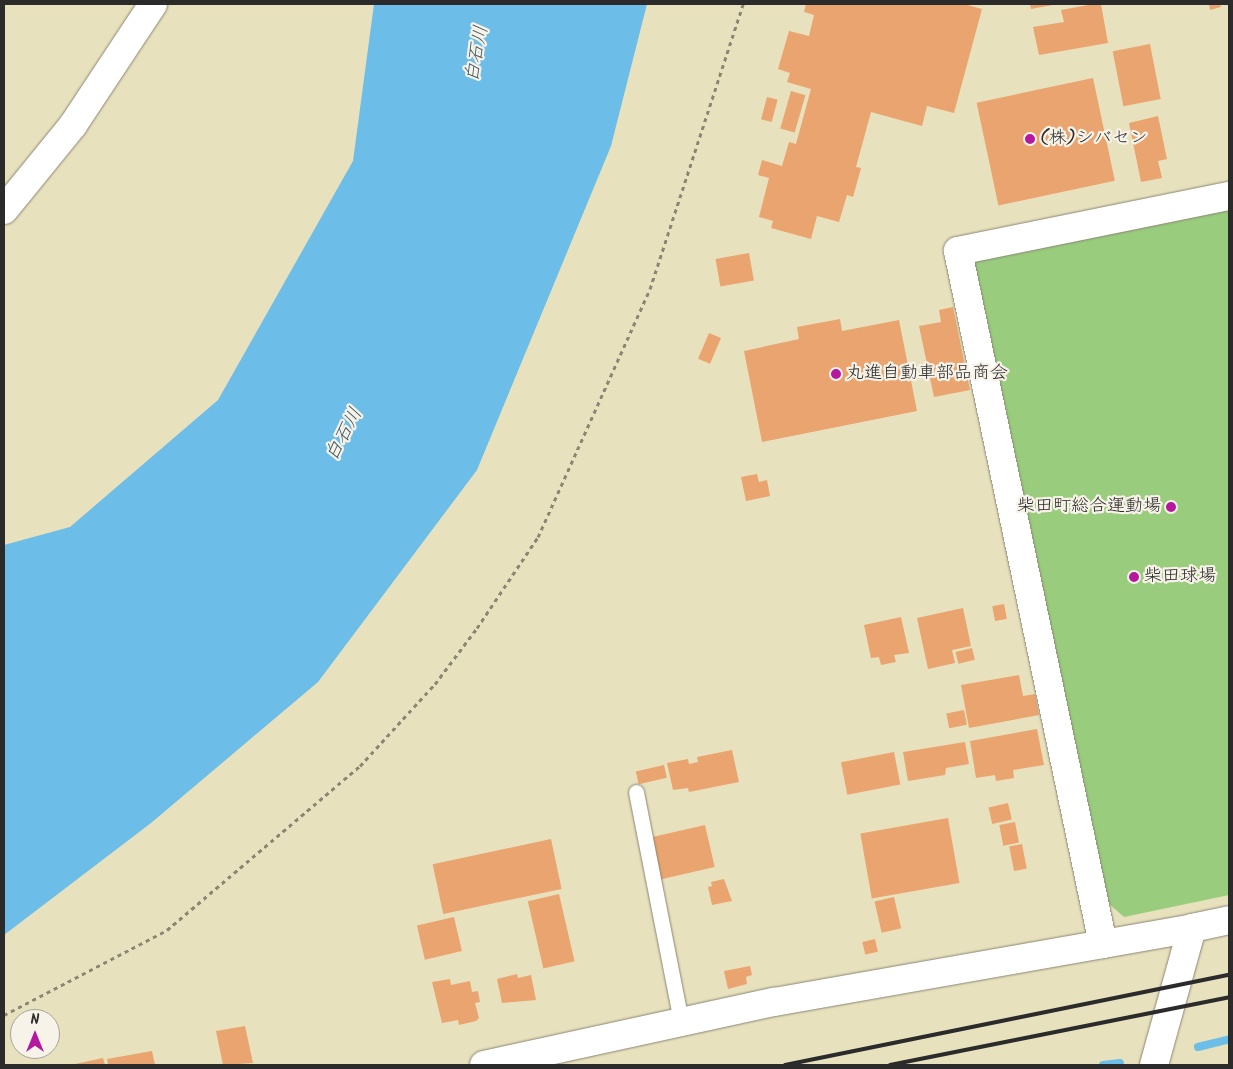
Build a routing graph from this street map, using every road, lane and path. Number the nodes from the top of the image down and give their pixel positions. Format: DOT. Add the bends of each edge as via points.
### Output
graph roads {
  1 [pos="153,4"];
  2 [pos="743,4"];
  3 [pos="1229,196"];
  4 [pos="4,210"];
  5 [pos="636,792"];
  6 [pos="1229,920"];
  7 [pos="1192,928"];
  8 [pos="1103,944"];
  9 [pos="4,1015"];
  10 [pos="681,1022"];
  11 [pos="484,1065"];
  12 [pos="1154,1065"];
  1 -- 4 [label="street" via="73,125"];
  2 -- 9 [label="path" via="650,289 538,538 477,628 435,684 360,766 167,930"];
  3 -- 8 [label="street" via="958,251"];
  5 -- 10 [label="lane"];
  6 -- 7 [label="street"];
  7 -- 8 [label="street"];
  7 -- 12 [label="street"];
  8 -- 10 [label="street" via="774,1002"];
  10 -- 11 [label="street"];
}
